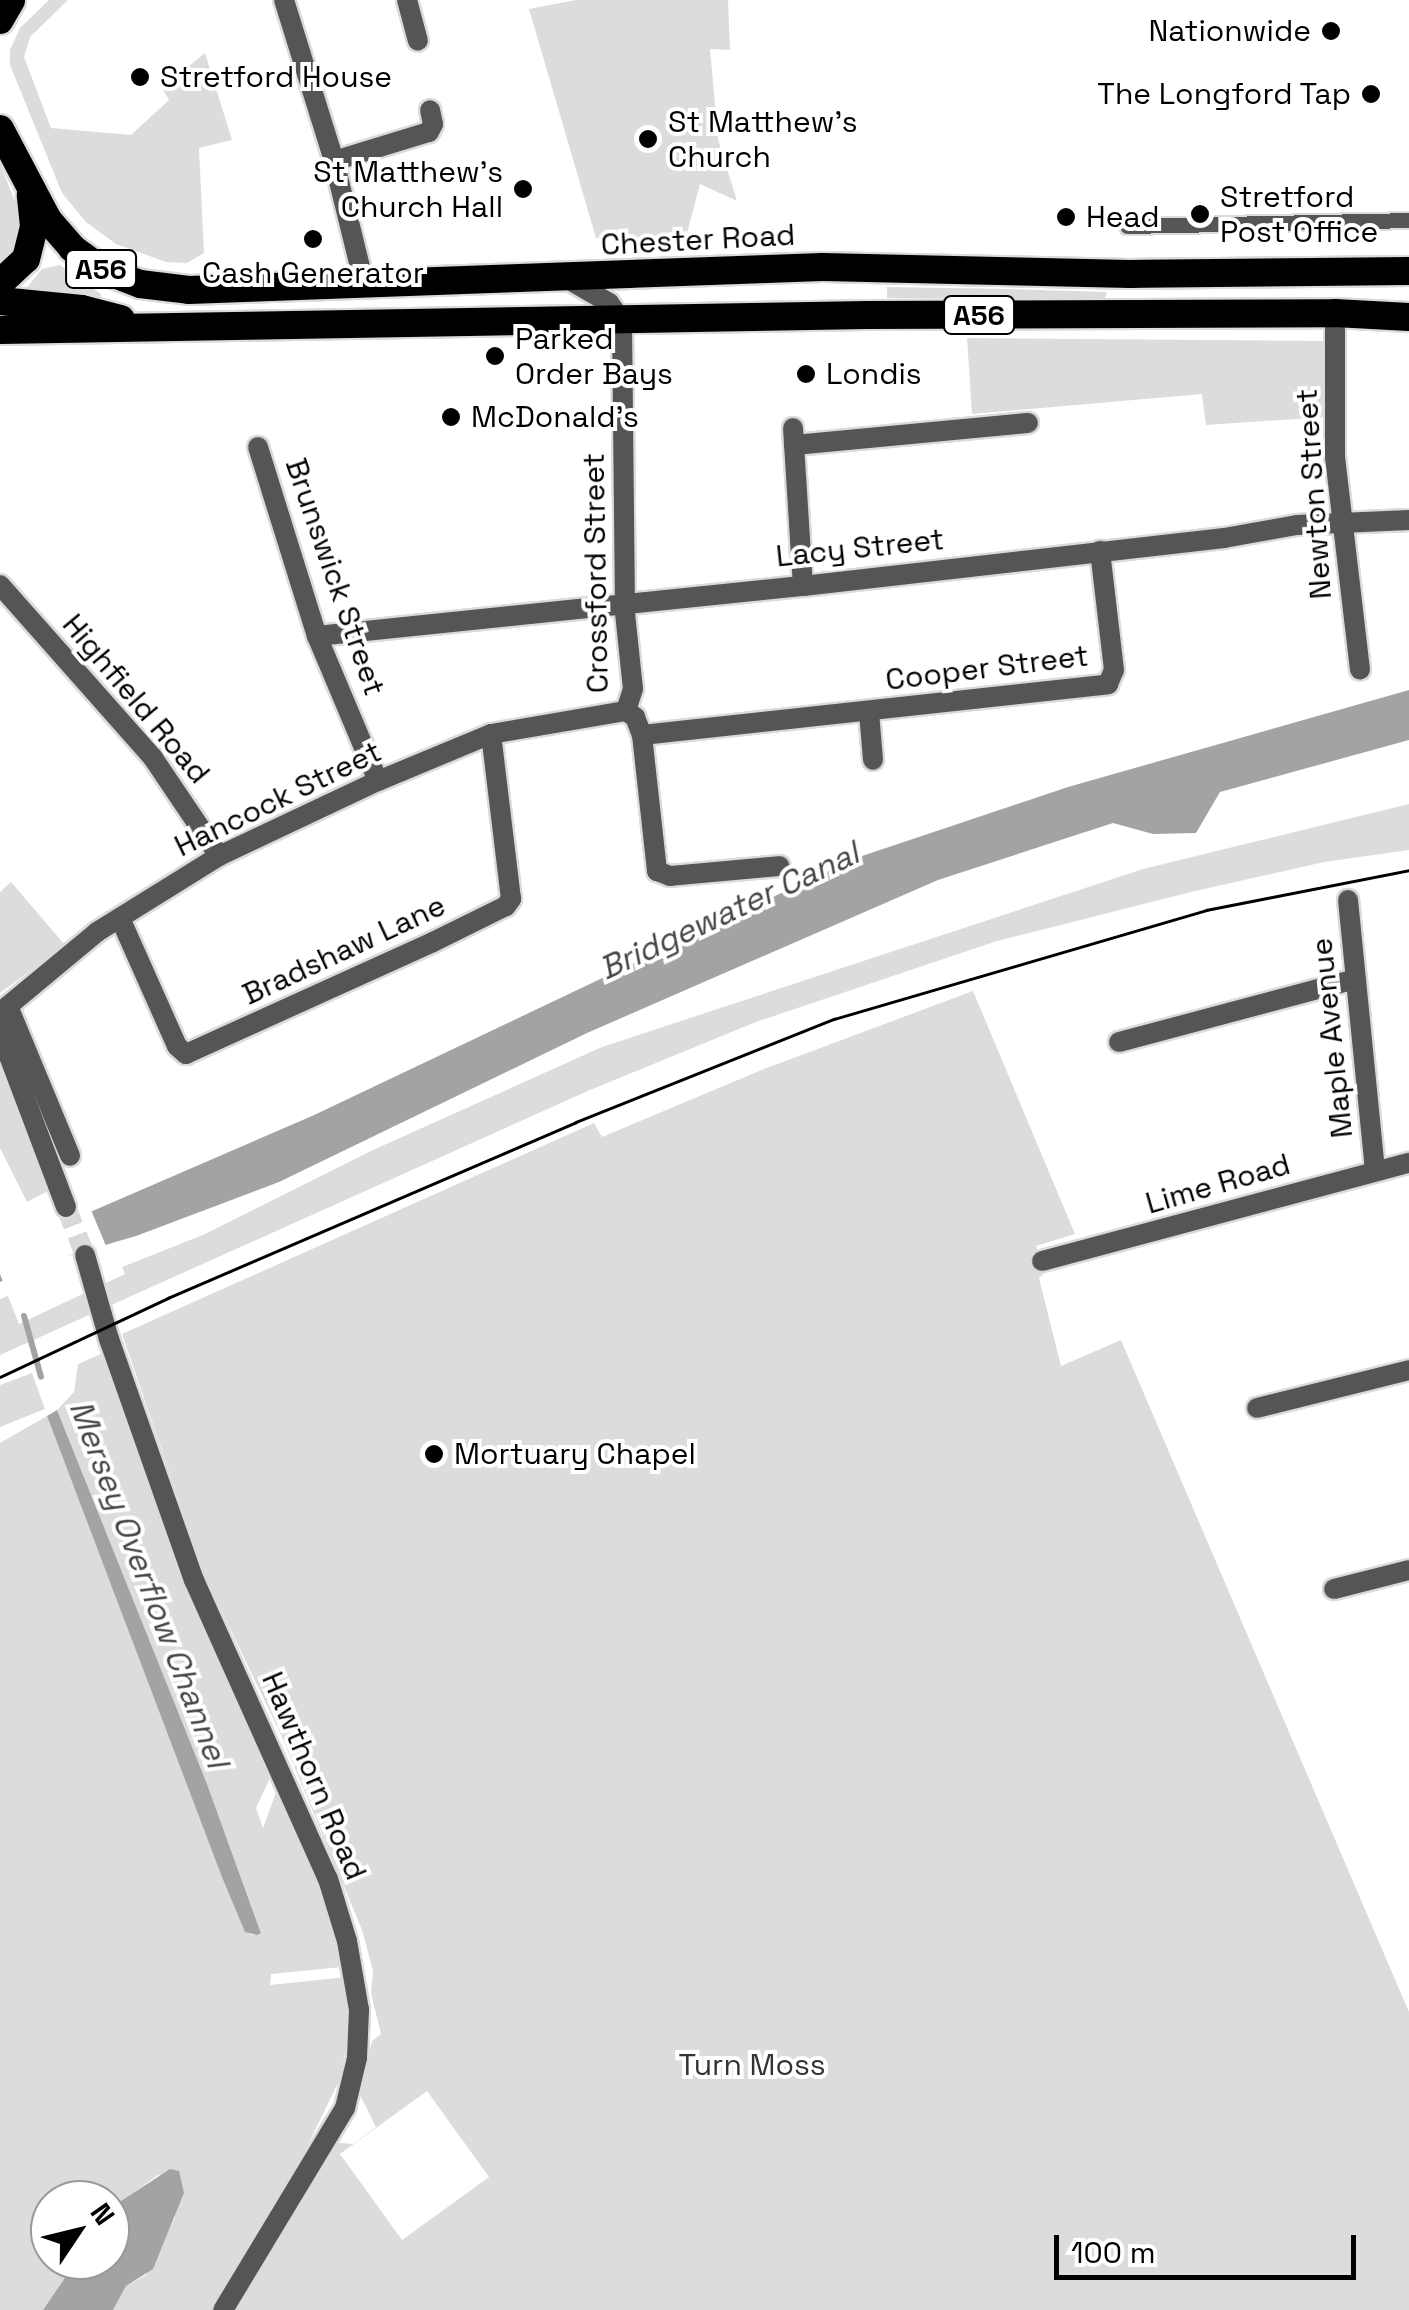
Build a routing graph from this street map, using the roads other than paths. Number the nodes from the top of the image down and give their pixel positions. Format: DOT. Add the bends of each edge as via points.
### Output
graph roads {
  1 [pos="12,0"];
  2 [pos="284,0"];
  3 [pos="407,0"];
  4 [pos="0,21"];
  5 [pos="418,41"];
  6 [pos="430,110"];
  7 [pos="0,128"];
  8 [pos="334,162"];
  9 [pos="31,189"];
  10 [pos="1409,220"];
  11 [pos="1127,226"];
  12 [pos="1409,272"];
  13 [pos="1338,275"];
  14 [pos="568,279"];
  15 [pos="0,283"];
  16 [pos="364,284"];
  17 [pos="1409,284"];
  18 [pos="0,301"];
  19 [pos="1335,313"];
  20 [pos="1409,317"];
  21 [pos="622,321"];
  22 [pos="0,330"];
  23 [pos="161,330"];
  24 [pos="1028,423"];
  25 [pos="258,447"];
  26 [pos="1409,520"];
  27 [pos="1343,526"];
  28 [pos="1100,551"];
  29 [pos="0,586"];
  30 [pos="803,586"];
  31 [pos="625,603"];
  32 [pos="317,636"];
  33 [pos="1360,670"];
  34 [pos="626,710"];
  35 [pos="868,712"];
  36 [pos="491,734"];
  37 [pos="642,736"];
  38 [pos="873,760"];
  39 [pos="378,781"];
  40 [pos="219,856"];
  41 [pos="780,866"];
  42 [pos="1348,900"];
  43 [pos="120,918"];
  44 [pos="1356,979"];
  45 [pos="4,1015"];
  46 [pos="1120,1042"];
  47 [pos="70,1156"];
  48 [pos="1409,1163"];
  49 [pos="1376,1171"];
  50 [pos="66,1207"];
  51 [pos="86,1254"];
  52 [pos="1042,1261"];
  53 [pos="1409,1370"];
  54 [pos="1257,1408"];
  55 [pos="1409,1570"];
  56 [pos="1334,1588"];
  57 [pos="223,2310"];
  1 -- 4 [label="main road"];
  2 -- 8 [label="street"];
  3 -- 5 [label="street"];
  6 -- 8 [label="street" via="429,132"];
  7 -- 9 [label="highway, Chester Road / A56"];
  8 -- 16 [label="street"];
  9 -- 15 [label="highway, Chester Road / A56" via="34,226 26,259"];
  9 -- 16 [label="highway, Chester Road / A56" via="72,248 140,284 189,290"];
  10 -- 11 [label="street"];
  12 -- 13 [label="highway, Chester Road / A56"];
  13 -- 14 [label="highway, Chester Road / A56" via="823,267"];
  13 -- 17 [label="highway, A56"];
  14 -- 16 [label="highway, Chester Road / A56"];
  14 -- 21 [label="street" via="609,303"];
  18 -- 23 [label="highway, A56" via="82,308"];
  19 -- 20 [label="highway, A56"];
  19 -- 21 [label="highway, A56"];
  19 -- 27 [label="street, Newton Street" via="1335,458"];
  21 -- 23 [label="highway, A56"];
  21 -- 31 [label="street, Crossford Street"];
  22 -- 23 [label="highway, A56"];
  24 -- 30 [label="street" via="794,436"];
  25 -- 32 [label="street, Brunswick Street"];
  26 -- 27 [label="street, Lacy Street"];
  27 -- 28 [label="street, Lacy Street" via="1297,525"];
  27 -- 33 [label="street, Newton Street"];
  28 -- 30 [label="street, Lacy Street"];
  28 -- 35 [label="street, Cooper Street" via="1112,681"];
  29 -- 40 [label="street, Highfield Road" via="153,758"];
  30 -- 31 [label="street, Lacy Street"];
  31 -- 32 [label="street, Lacy Street"];
  31 -- 34 [label="street, Crossford Street" via="633,689"];
  32 -- 39 [label="street, Brunswick Street"];
  34 -- 36 [label="street, Hancock Street"];
  34 -- 37 [label="street, Crossford Street"];
  35 -- 37 [label="street, Cooper Street"];
  35 -- 38 [label="street, Cooper Street"];
  36 -- 39 [label="street, Hancock Street"];
  36 -- 43 [label="street, Bradshaw Lane" via="511,899 448,935 186,1054"];
  37 -- 41 [label="street, Crossford Street" via="657,872"];
  39 -- 40 [label="street, Hancock Street"];
  40 -- 43 [label="street, Hancock Street"];
  42 -- 44 [label="street, Maple Avenue"];
  43 -- 45 [label="street, Hancock Street"];
  44 -- 46 [label="street"];
  44 -- 49 [label="street, Maple Avenue"];
  45 -- 47 [label="street"];
  45 -- 50 [label="street"];
  48 -- 49 [label="street, Lime Road"];
  49 -- 52 [label="street, Lime Road"];
  51 -- 57 [label="street, Hawthorn Road" via="194,1580 328,1879 360,2010 345,2108"];
  53 -- 54 [label="street"];
  55 -- 56 [label="street"];
}
